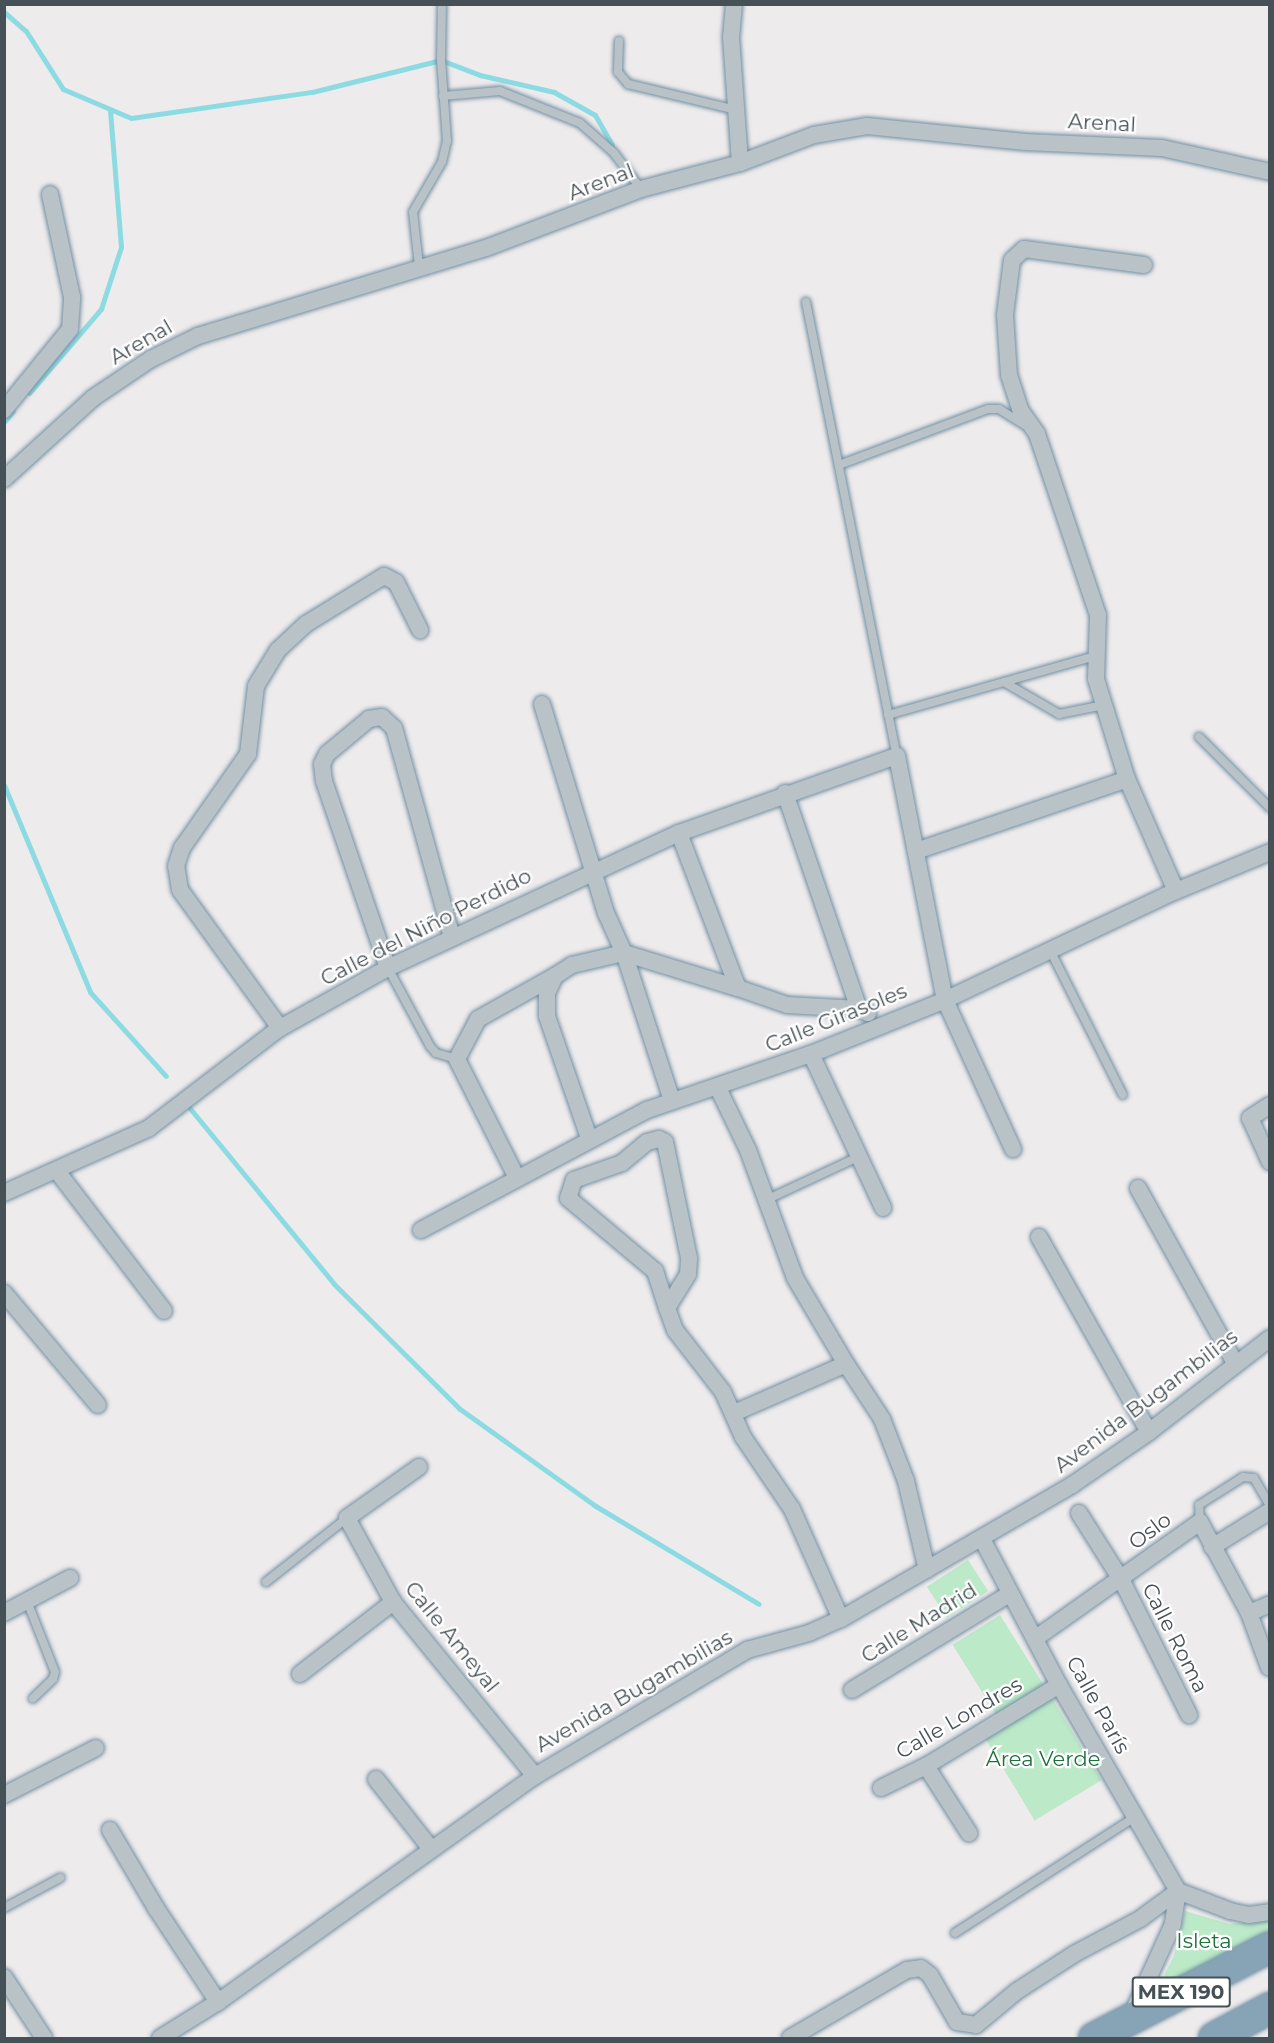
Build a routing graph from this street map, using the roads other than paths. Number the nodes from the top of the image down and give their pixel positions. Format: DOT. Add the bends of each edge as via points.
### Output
graph roads {
  1 [pos="442,4"];
  2 [pos="734,4"];
  3 [pos="619,41"];
  4 [pos="442,96"];
  5 [pos="736,110"];
  6 [pos="740,163"];
  7 [pos="1269,172"];
  8 [pos="641,189"];
  9 [pos="50,194"];
  10 [pos="1144,265"];
  11 [pos="419,266"];
  12 [pos="806,302"];
  13 [pos="4,410"];
  14 [pos="1037,434"];
  15 [pos="839,465"];
  16 [pos="4,479"];
  17 [pos="420,630"];
  18 [pos="1095,656"];
  19 [pos="1004,682"];
  20 [pos="542,704"];
  21 [pos="1104,705"];
  22 [pos="888,715"];
  23 [pos="1199,737"];
  24 [pos="897,756"];
  25 [pos="1127,779"];
  26 [pos="785,793"];
  27 [pos="1269,808"];
  28 [pos="679,833"];
  29 [pos="916,851"];
  30 [pos="1269,852"];
  31 [pos="592,870"];
  32 [pos="1176,891"];
  33 [pos="452,937"];
  34 [pos="1050,950"];
  35 [pos="624,952"];
  36 [pos="388,968"];
  37 [pos="555,976"];
  38 [pos="738,988"];
  39 [pos="945,1000"];
  40 [pos="859,1009"];
  41 [pos="886,1021"];
  42 [pos="280,1028"];
  43 [pos="811,1054"];
  44 [pos="457,1059"];
  45 [pos="718,1088"];
  46 [pos="1123,1095"];
  47 [pos="672,1101"];
  48 [pos="1269,1105"];
  49 [pos="590,1138"];
  50 [pos="1012,1149"];
  51 [pos="856,1158"];
  52 [pos="1269,1162"];
  53 [pos="57,1171"];
  54 [pos="517,1178"];
  55 [pos="1138,1188"];
  56 [pos="4,1192"];
  57 [pos="766,1200"];
  58 [pos="882,1208"];
  59 [pos="421,1230"];
  60 [pos="1039,1237"];
  61 [pos="4,1293"];
  62 [pos="667,1308"];
  63 [pos="164,1311"];
  64 [pos="1269,1338"];
  65 [pos="1235,1363"];
  66 [pos="846,1364"];
  67 [pos="98,1405"];
  68 [pos="734,1413"];
  69 [pos="1149,1432"];
  70 [pos="419,1467"];
  71 [pos="1269,1506"];
  72 [pos="1269,1511"];
  73 [pos="1079,1513"];
  74 [pos="347,1518"];
  75 [pos="1200,1522"];
  76 [pos="982,1539"];
  77 [pos="1212,1547"];
  78 [pos="927,1570"];
  79 [pos="70,1578"];
  80 [pos="1122,1581"];
  81 [pos="266,1582"];
  82 [pos="1009,1594"];
  83 [pos="27,1601"];
  84 [pos="393,1602"];
  85 [pos="1269,1604"];
  86 [pos="4,1613"];
  87 [pos="1249,1613"];
  88 [pos="841,1619"];
  89 [pos="1036,1638"];
  90 [pos="1269,1667"];
  91 [pos="300,1674"];
  92 [pos="1059,1685"];
  93 [pos="852,1690"];
  94 [pos="33,1698"];
  95 [pos="1189,1715"];
  96 [pos="96,1748"];
  97 [pos="926,1766"];
  98 [pos="535,1776"];
  99 [pos="376,1779"];
  100 [pos="881,1788"];
  101 [pos="4,1795"];
  102 [pos="1135,1817"];
  103 [pos="110,1830"];
  104 [pos="969,1833"];
  105 [pos="430,1849"];
  106 [pos="60,1878"];
  107 [pos="1178,1891"];
  108 [pos="4,1908"];
  109 [pos="1269,1912"];
  110 [pos="955,1933"];
  111 [pos="1269,1947"];
  112 [pos="4,1977"];
  113 [pos="218,2002"];
  114 [pos="1269,2008"];
  115 [pos="1131,2016"];
  116 [pos="44,2038"];
  117 [pos="160,2038"];
  118 [pos="790,2038"];
  119 [pos="1094,2038"];
  120 [pos="1214,2038"];
  1 -- 4 [label="lane"];
  2 -- 5 [label="street" via="731,38"];
  3 -- 5 [label="lane" via="618,72 628,84"];
  4 -- 8 [label="lane" via="500,91 580,123 614,153"];
  4 -- 11 [label="lane" via="447,141 442,162 413,213"];
  5 -- 6 [label="street"];
  6 -- 7 [label="street, Arenal" via="814,135 867,126 1024,142 1162,148"];
  6 -- 8 [label="street, Arenal"];
  8 -- 11 [label="street, Arenal" via="486,248"];
  9 -- 13 [label="street" via="72,313 64,341"];
  10 -- 14 [label="street" via="1024,249 1012,260 1005,315 1009,375 1021,411"];
  11 -- 16 [label="street, Arenal" via="168,349 93,398"];
  12 -- 15 [label="lane"];
  14 -- 15 [label="lane" via="1010,415 988,409"];
  14 -- 18 [label="street" via="1098,615"];
  15 -- 22 [label="lane"];
  17 -- 42 [label="street" via="396,582 384,576 306,624 278,650 256,686 248,754 182,848 176,866 180,890"];
  18 -- 19 [label="lane"];
  18 -- 21 [label="street"];
  19 -- 21 [label="lane" via="1059,714"];
  19 -- 22 [label="lane"];
  20 -- 31 [label="street"];
  21 -- 25 [label="street"];
  22 -- 24 [label="lane"];
  23 -- 27 [label="lane"];
  24 -- 26 [label="street, Calle del Niño Perdido"];
  24 -- 29 [label="street"];
  25 -- 29 [label="street"];
  25 -- 32 [label="street"];
  26 -- 28 [label="street, Calle del Niño Perdido"];
  26 -- 40 [label="street"];
  28 -- 31 [label="street, Calle del Niño Perdido"];
  28 -- 38 [label="street"];
  29 -- 39 [label="street"];
  30 -- 32 [label="street, Calle Girasoles"];
  31 -- 33 [label="street, Calle del Niño Perdido"];
  31 -- 35 [label="street"];
  32 -- 34 [label="street, Calle Girasoles"];
  33 -- 36 [label="street, Calle del Niño Perdido"];
  33 -- 36 [label="street" via="394,728 382,717 369,719 327,754 322,764 324,781"];
  34 -- 39 [label="street, Calle Girasoles"];
  34 -- 46 [label="lane"];
  35 -- 37 [label="street" via="572,965"];
  35 -- 38 [label="street"];
  35 -- 47 [label="street"];
  36 -- 42 [label="street, Calle del Niño Perdido"];
  36 -- 44 [label="lane" via="430,1046 436,1053"];
  37 -- 44 [label="street" via="478,1019"];
  37 -- 49 [label="street" via="547,993 547,1016"];
  38 -- 40 [label="street" via="787,1005"];
  39 -- 41 [label="street, Calle Girasoles"];
  39 -- 50 [label="street"];
  40 -- 41 [label="street"];
  41 -- 43 [label="street, Calle Girasoles"];
  42 -- 53 [label="street, Calle del Niño Perdido" via="149,1128"];
  43 -- 45 [label="street, Calle Girasoles"];
  43 -- 51 [label="street"];
  44 -- 54 [label="street"];
  45 -- 47 [label="street, Calle Girasoles"];
  45 -- 57 [label="street"];
  47 -- 49 [label="street, Calle Girasoles"];
  48 -- 52 [label="street" via="1250,1118"];
  49 -- 54 [label="street, Calle Girasoles"];
  51 -- 57 [label="lane"];
  51 -- 58 [label="street"];
  53 -- 56 [label="street, Calle del Niño Perdido"];
  53 -- 63 [label="street"];
  54 -- 59 [label="street, Calle Girasoles"];
  55 -- 65 [label="street"];
  57 -- 66 [label="street" via="795,1278"];
  60 -- 69 [label="street"];
  61 -- 67 [label="street"];
  62 -- 62 [label="street" via="688,1274 689,1258 665,1142 659,1139 647,1142 622,1164 574,1180 568,1198 655,1271"];
  62 -- 68 [label="street" via="675,1330"];
  64 -- 65 [label="street, Avenida Bugambilias"];
  65 -- 69 [label="street, Avenida Bugambilias"];
  66 -- 68 [label="street"];
  66 -- 78 [label="street" via="882,1419 906,1481"];
  68 -- 88 [label="street" via="743,1437 792,1509"];
  69 -- 76 [label="street, Avenida Bugambilias" via="1072,1485"];
  70 -- 74 [label="street"];
  71 -- 75 [label="lane" via="1254,1478 1244,1477 1199,1505"];
  72 -- 77 [label="street"];
  73 -- 80 [label="street, Oslo"];
  74 -- 81 [label="lane"];
  74 -- 84 [label="street, Calle Ameyal"];
  75 -- 77 [label="street, Oslo"];
  75 -- 80 [label="street, Oslo"];
  76 -- 78 [label="street, Avenida Bugambilias"];
  76 -- 82 [label="street, Calle París"];
  77 -- 87 [label="street, Oslo"];
  78 -- 88 [label="street, Avenida Bugambilias"];
  79 -- 83 [label="street"];
  80 -- 89 [label="street"];
  80 -- 95 [label="street, Calle Roma"];
  82 -- 89 [label="street, Calle París"];
  82 -- 93 [label="street, Calle Madrid"];
  83 -- 86 [label="street"];
  83 -- 94 [label="lane" via="55,1672"];
  84 -- 91 [label="street"];
  84 -- 98 [label="street, Calle Ameyal"];
  85 -- 87 [label="street"];
  87 -- 90 [label="street, Oslo"];
  88 -- 98 [label="street, Avenida Bugambilias" via="809,1633 747,1650"];
  89 -- 92 [label="street, Calle París"];
  92 -- 97 [label="street, Calle Londres"];
  92 -- 102 [label="street, Calle París"];
  96 -- 101 [label="street"];
  97 -- 100 [label="street, Calle Londres"];
  97 -- 104 [label="street"];
  98 -- 105 [label="street, Avenida Bugambilias"];
  99 -- 105 [label="street"];
  102 -- 107 [label="street, Calle París"];
  102 -- 110 [label="lane"];
  103 -- 113 [label="street"];
  105 -- 113 [label="street, Avenida Bugambilias"];
  106 -- 108 [label="lane"];
  107 -- 109 [label="street" via="1230,1911 1249,1915"];
  107 -- 115 [label="street" via="1173,1924"];
  107 -- 118 [label="street" via="1140,1919 1017,1991 976,2025 957,2022 930,1975 921,1968 907,1970"];
  111 -- 115 [label="highway, MEX 190"];
  112 -- 116 [label="street"];
  113 -- 117 [label="street, Avenida Bugambilias"];
  114 -- 120 [label="highway, MEX 190"];
  115 -- 119 [label="highway, MEX 190"];
}
